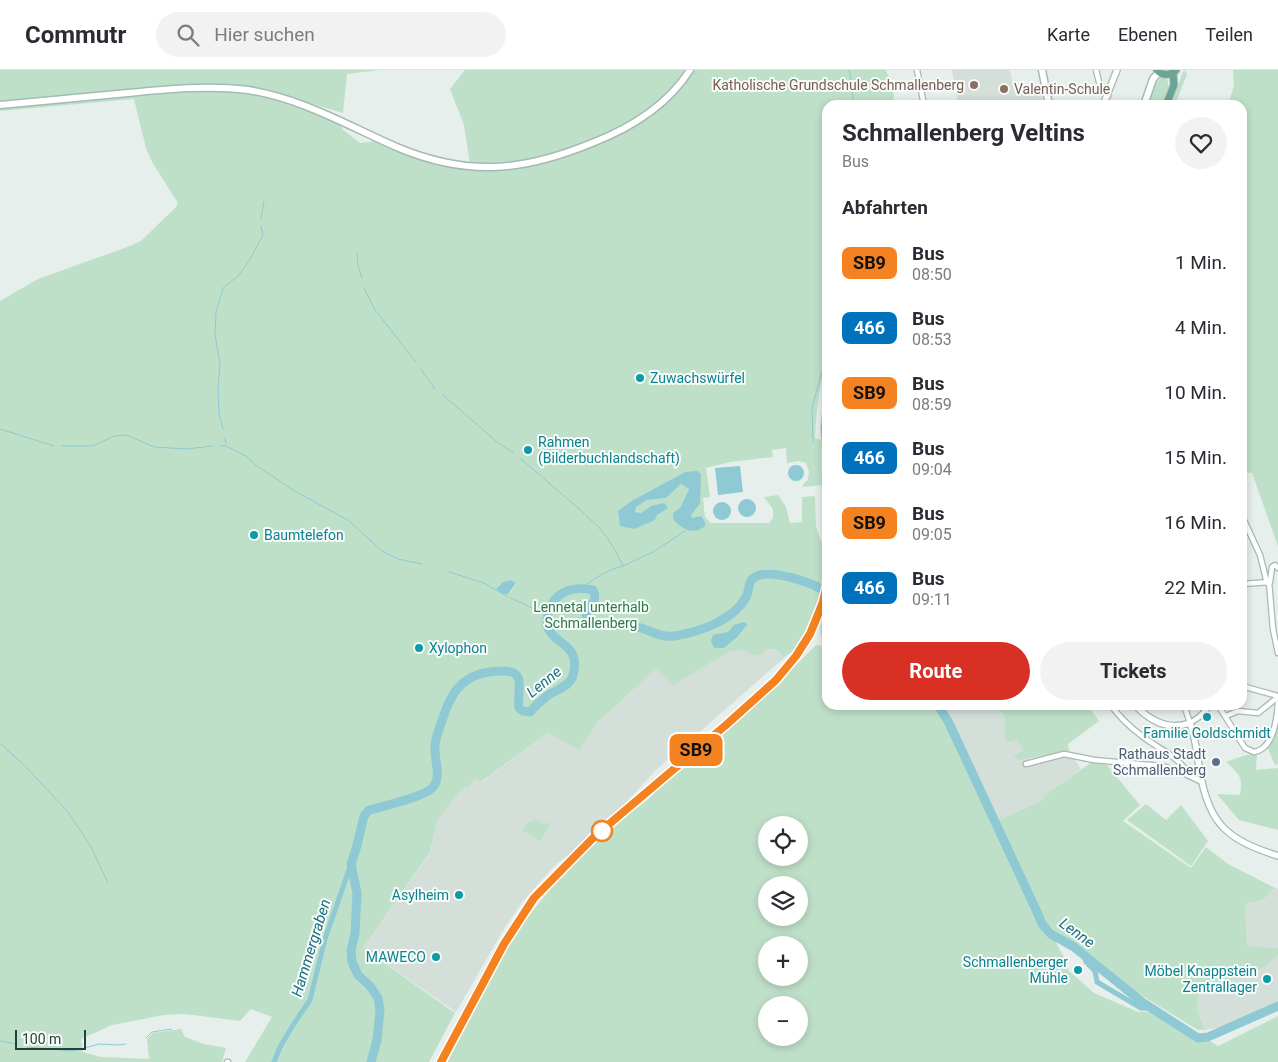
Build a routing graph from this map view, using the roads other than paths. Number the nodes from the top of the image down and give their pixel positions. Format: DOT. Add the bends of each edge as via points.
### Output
graph roads {
  1 [pos="690,70"];
  2 [pos="917,70"];
  3 [pos="1042,70"];
  4 [pos="1096,70"];
  5 [pos="1117,70"];
  6 [pos="1158,71"];
  7 [pos="1175,72"];
  8 [pos="1108,96"];
  9 [pos="923,100"];
  10 [pos="1048,100"];
  11 [pos="1106,100"];
  12 [pos="1146,100"];
  13 [pos="1168,100"];
  14 [pos="0,105"];
  15 [pos="1247,527"];
  16 [pos="1278,568"];
  17 [pos="1268,582"];
  18 [pos="1247,584"];
  19 [pos="822,605"];
  20 [pos="1278,653"];
  21 [pos="1247,687"];
  22 [pos="1278,696"];
  23 [pos="1278,704"];
  24 [pos="1115,710"];
  25 [pos="1140,710"];
  26 [pos="1186,710"];
  27 [pos="1206,710"];
  28 [pos="1222,710"];
  29 [pos="1226,716"];
  30 [pos="1190,723"];
  31 [pos="1026,764"];
  32 [pos="1188,776"];
  33 [pos="1202,782"];
  34 [pos="1278,856"];
  35 [pos="441,1062"];
  1 -- 14 [label="main road" via="668,98 635,123 585,147 528,164 499,168 424,157 300,103 238,89 193,88"];
  2 -- 9 [label="street"];
  3 -- 10 [label="main road"];
  4 -- 8 [label="street" via="1100,86"];
  5 -- 8 [label="street"];
  6 -- 7 [label="main road" via="1165,75"];
  6 -- 12 [label="main road"];
  7 -- 13 [label="main road"];
  8 -- 11 [label="street"];
  15 -- 17 [label="street"];
  16 -- 17 [label="street" via="1272,567"];
  17 -- 18 [label="street"];
  17 -- 20 [label="street"];
  19 -- 35 [label="main road" via="810,634 788,666 762,694 595,836 534,898 504,944"];
  21 -- 22 [label="street"];
  22 -- 29 [label="street" via="1258,713 1238,712"];
  23 -- 29 [label="street" via="1265,746 1256,752 1245,748"];
  24 -- 32 [label="street" via="1136,731 1183,765"];
  25 -- 30 [label="street" via="1160,724 1178,726"];
  26 -- 30 [label="street"];
  27 -- 30 [label="street"];
  28 -- 29 [label="street"];
  30 -- 33 [label="street"];
  31 -- 32 [label="street" via="1064,754 1158,765"];
  32 -- 33 [label="street"];
  33 -- 34 [label="street" via="1211,809 1226,832 1240,842"];
}
